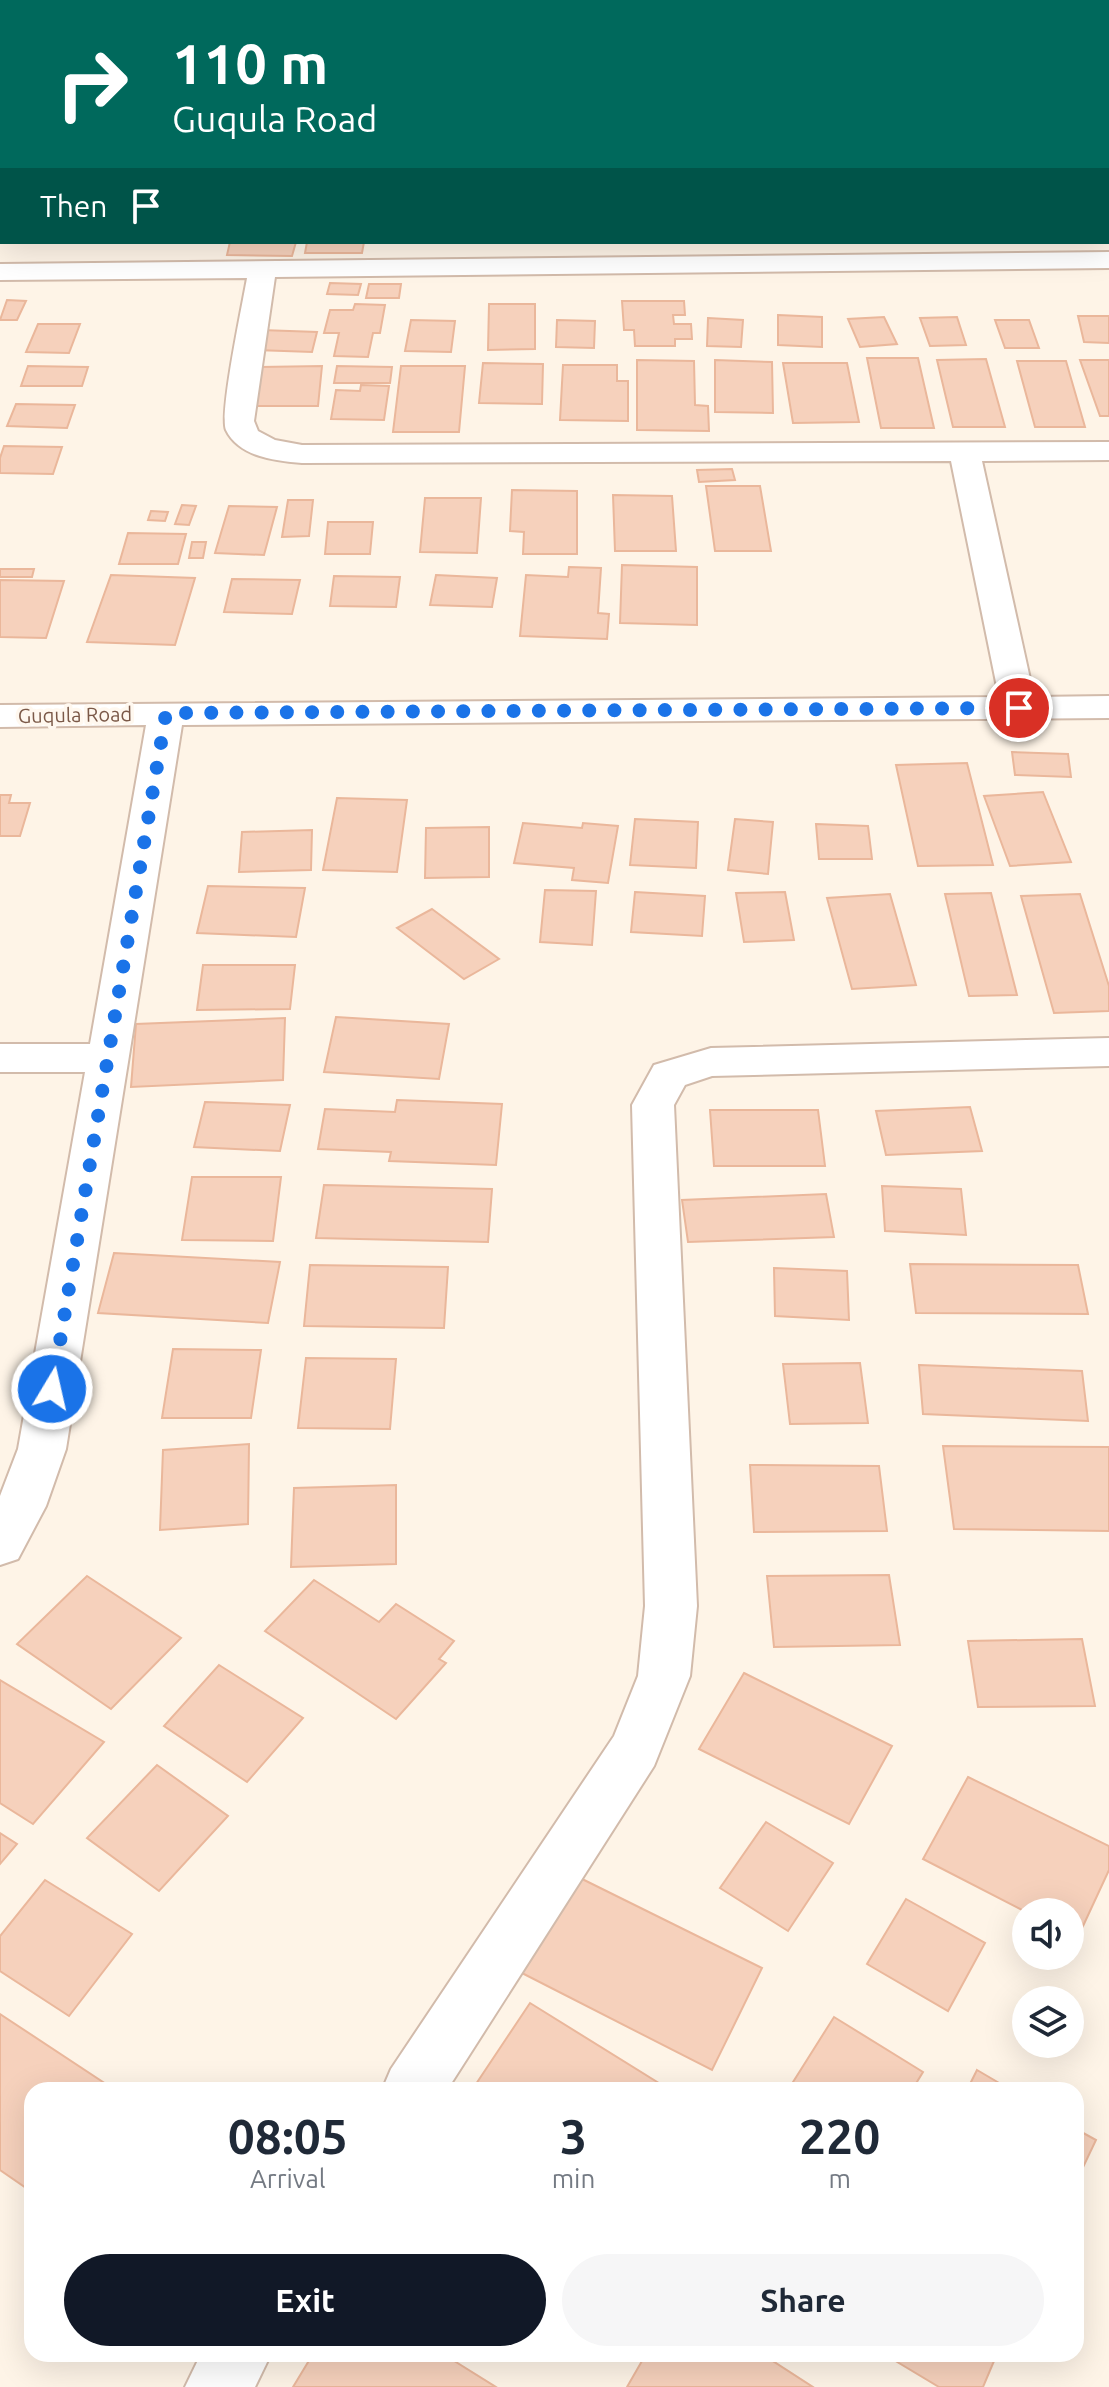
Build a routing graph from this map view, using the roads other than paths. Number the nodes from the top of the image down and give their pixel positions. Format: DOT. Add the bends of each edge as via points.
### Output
graph roads {
  1 [pos="806,252"];
  2 [pos="1109,260"];
  3 [pos="262,270"];
  4 [pos="0,272"];
  5 [pos="1109,451"];
  6 [pos="965,452"];
  7 [pos="1109,707"];
  8 [pos="1019,708"];
  9 [pos="166,713"];
  10 [pos="0,716"];
  11 [pos="1109,1052"];
  12 [pos="0,1058"];
  13 [pos="107,1058"];
  14 [pos="0,1544"];
  15 [pos="417,2082"];
  16 [pos="234,2362"];
  17 [pos="217,2387"];
  1 -- 2 [label="street"];
  1 -- 3 [label="street"];
  3 -- 4 [label="street"];
  3 -- 6 [label="street" via="239,421 245,435 263,447 302,454"];
  5 -- 6 [label="street"];
  6 -- 8 [label="street"];
  7 -- 8 [label="street, Guqula Road"];
  8 -- 9 [label="street, Guqula Road"];
  9 -- 10 [label="street, Guqula Road"];
  9 -- 13 [label="street"];
  11 -- 15 [label="street" via="711,1062 669,1075 653,1105 671,1606 664,1676 635,1749"];
  12 -- 13 [label="street"];
  13 -- 14 [label="street" via="42,1449"];
  16 -- 17 [label="street"];
}
